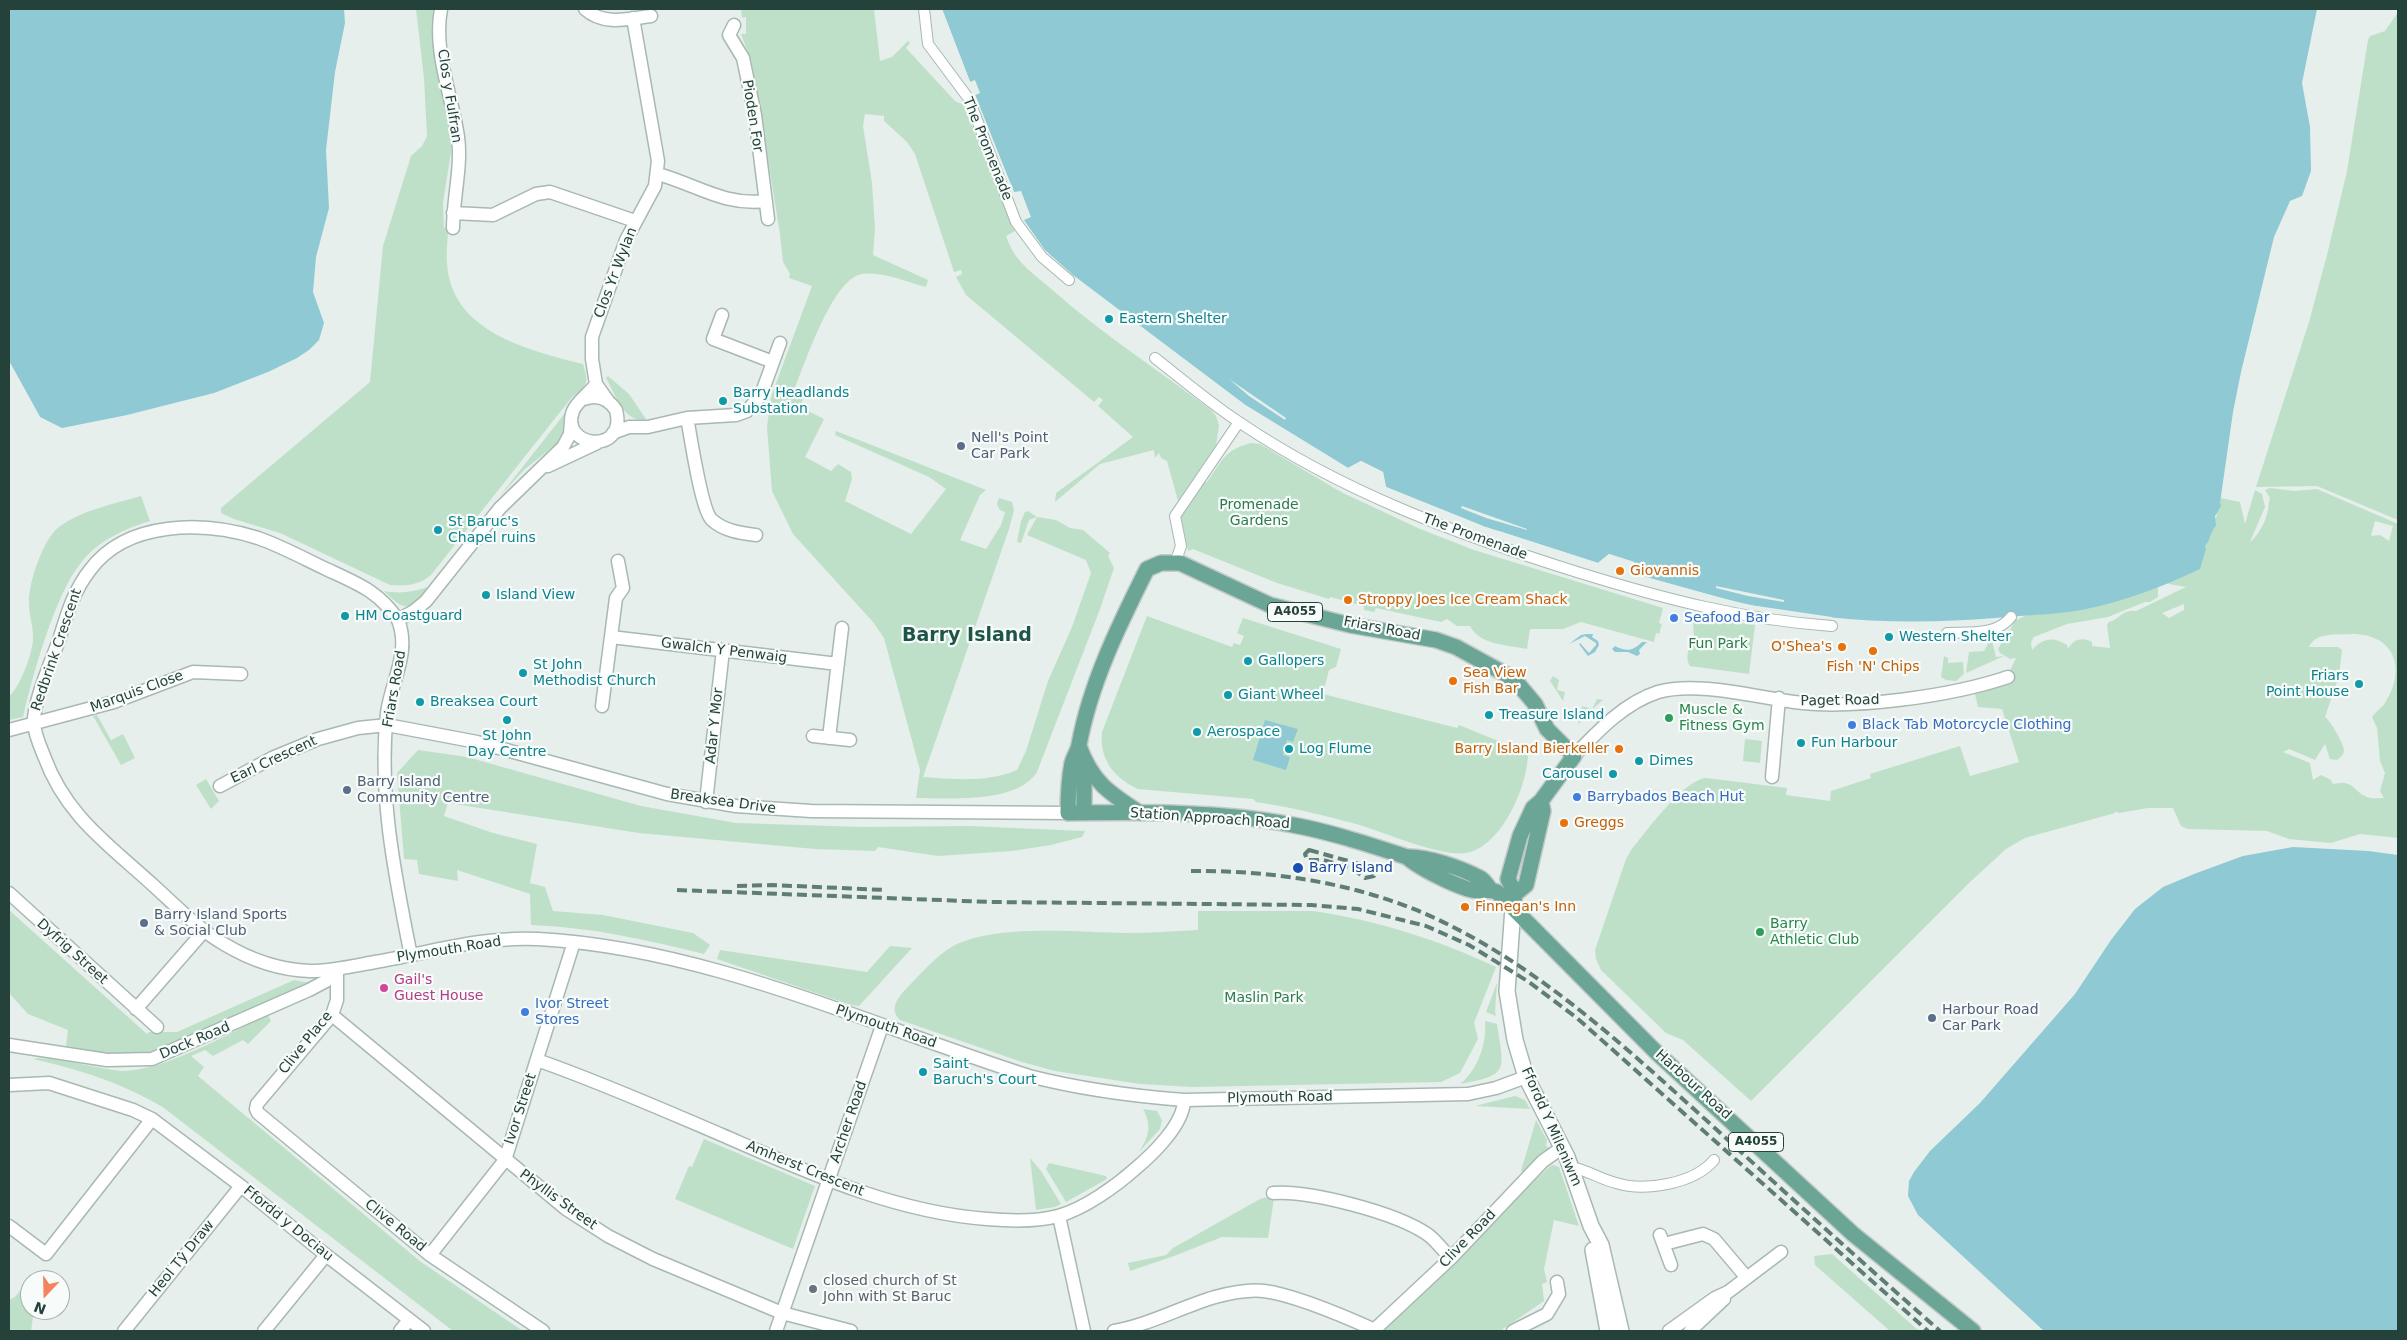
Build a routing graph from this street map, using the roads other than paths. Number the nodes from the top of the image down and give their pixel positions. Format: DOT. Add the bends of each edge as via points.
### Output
graph roads {
  1 [pos="441,9"];
  2 [pos="584,9"];
  3 [pos="924,9"];
  4 [pos="651,16"];
  5 [pos="634,18"];
  6 [pos="727,32"];
  7 [pos="658,174"];
  8 [pos="766,202"];
  9 [pos="453,213"];
  10 [pos="768,219"];
  11 [pos="636,221"];
  12 [pos="453,228"];
  13 [pos="1069,280"];
  14 [pos="722,315"];
  15 [pos="780,343"];
  16 [pos="1155,358"];
  17 [pos="773,362"];
  18 [pos="596,384"];
  19 [pos="584,399"];
  20 [pos="608,401"];
  21 [pos="617,416"];
  22 [pos="687,418"];
  23 [pos="571,421"];
  24 [pos="1239,422"];
  25 [pos="629,427"];
  26 [pos="613,433"];
  27 [pos="600,442"];
  28 [pos="533,476"];
  29 [pos="756,535"];
  30 [pos="618,561"];
  31 [pos="1175,563"];
  32 [pos="2011,617"];
  33 [pos="398,620"];
  34 [pos="1832,626"];
  35 [pos="842,628"];
  36 [pos="1947,633"];
  37 [pos="611,637"];
  38 [pos="723,650"];
  39 [pos="838,664"];
  40 [pos="241,674"];
  41 [pos="2008,677"];
  42 [pos="1779,698"];
  43 [pos="602,706"];
  44 [pos="34,724"];
  45 [pos="387,725"];
  46 [pos="9,730"];
  47 [pos="813,736"];
  48 [pos="830,738"];
  49 [pos="850,740"];
  50 [pos="1079,746"];
  51 [pos="1574,756"];
  52 [pos="1084,762"];
  53 [pos="1772,777"];
  54 [pos="220,786"];
  55 [pos="706,802"];
  56 [pos="1068,812"];
  57 [pos="1084,812"];
  58 [pos="1140,813"];
  59 [pos="9,894"];
  60 [pos="1514,901"];
  61 [pos="204,931"];
  62 [pos="574,942"];
  63 [pos="411,956"];
  64 [pos="337,969"];
  65 [pos="136,1009"];
  66 [pos="332,1015"];
  67 [pos="882,1026"];
  68 [pos="157,1028"];
  69 [pos="9,1045"];
  70 [pos="537,1060"];
  71 [pos="1526,1077"];
  72 [pos="9,1085"];
  73 [pos="1184,1100"];
  74 [pos="256,1109"];
  75 [pos="152,1119"];
  76 [pos="1563,1147"];
  77 [pos="505,1160"];
  78 [pos="1714,1160"];
  79 [pos="1572,1167"];
  80 [pos="829,1181"];
  81 [pos="241,1186"];
  82 [pos="1272,1193"];
  83 [pos="1059,1216"];
  84 [pos="9,1226"];
  85 [pos="1591,1226"];
  86 [pos="1781,1252"];
  87 [pos="430,1255"];
  88 [pos="326,1256"];
  89 [pos="1451,1258"];
  90 [pos="1671,1265"];
  91 [pos="1747,1278"];
  92 [pos="1557,1282"];
  93 [pos="1728,1292"];
  94 [pos="782,1313"];
  95 [pos="409,1320"];
  96 [pos="124,1331"];
  97 [pos="264,1331"];
  98 [pos="400,1331"];
  99 [pos="424,1331"];
  100 [pos="542,1331"];
  101 [pos="776,1331"];
  102 [pos="851,1331"];
  103 [pos="1084,1331"];
  104 [pos="1114,1331"];
  105 [pos="1374,1331"];
  106 [pos="1513,1331"];
  107 [pos="1608,1331"];
  108 [pos="1621,1331"];
  109 [pos="1669,1331"];
  110 [pos="1690,1331"];
  111 [pos="1973,1331"];
  1 -- 9 [label="street, Clos y Fulfran" via="446,87 458,138"];
  2 -- 5 [label="street" via="610,21"];
  3 -- 13 [label="street, The Promenade" via="928,44 969,99 1016,222 1042,257"];
  4 -- 5 [label="street"];
  5 -- 7 [label="street, Clos Yr Wylan"];
  6 -- 8 [label="street, Pioden For" via="743,58 755,115"];
  7 -- 8 [label="street" via="730,201 747,204"];
  7 -- 11 [label="street, Clos Yr Wylan"];
  8 -- 10 [label="street, Pioden For"];
  9 -- 11 [label="street" via="493,215 536,194 550,192"];
  9 -- 12 [label="street, Clos y Fulfran"];
  11 -- 18 [label="street, Clos Yr Wylan" via="626,240 592,337"];
  14 -- 17 [label="street" via="713,339"];
  15 -- 17 [label="street"];
  16 -- 24 [label="street, The Promenade"];
  17 -- 22 [label="street" via="761,395 747,411 736,415"];
  18 -- 19 [label="street"];
  18 -- 20 [label="street, Clos Yr Wylan"];
  19 -- 20 [label="street" via="594,396"];
  19 -- 23 [label="street" via="574,408"];
  20 -- 21 [label="street"];
  21 -- 25 [label="street"];
  21 -- 26 [label="street" via="617,427"];
  22 -- 25 [label="street" via="648,427"];
  22 -- 29 [label="street" via="709,517 737,533"];
  23 -- 27 [label="street" via="575,432 584,440"];
  23 -- 28 [label="street" via="565,444"];
  24 -- 31 [label="street" via="1175,516 1181,546"];
  24 -- 34 [label="street, The Promenade" via="1354,488 1420,518 1487,542 1690,605 1771,621"];
  25 -- 26 [label="street"];
  26 -- 27 [label="street"];
  27 -- 28 [label="street" via="551,464"];
  28 -- 33 [label="street" via="476,535 426,601"];
  30 -- 37 [label="street" via="624,588 616,598"];
  31 -- 50 [label="main road" via="1161,563 1147,569 1123,616 1088,707"];
  31 -- 51 [label="main road, Friars Road / A4055" via="1270,605 1456,647 1519,684 1535,704 1547,729"];
  32 -- 36 [label="street" via="2006,624 1992,630"];
  33 -- 44 [label="street, Redbrink Crescent" via="384,601 366,588 264,540 220,529 153,532 125,542 104,555 81,583 36,706"];
  33 -- 45 [label="street, Friars Road" via="403,649"];
  35 -- 39 [label="street"];
  37 -- 38 [label="street, Gwalch Y Penwaig"];
  37 -- 43 [label="street"];
  38 -- 39 [label="street, Gwalch Y Penwaig"];
  38 -- 55 [label="street, Adar Y Mor"];
  39 -- 48 [label="street"];
  40 -- 44 [label="street, Marquis Close" via="193,672 114,702"];
  41 -- 42 [label="street, Paget Road" via="1958,690 1895,699 1818,703"];
  42 -- 51 [label="street, Paget Road" via="1691,689 1657,693 1621,712"];
  42 -- 53 [label="street"];
  44 -- 46 [label="street"];
  44 -- 61 [label="street, Redbrink Crescent" via="51,774 76,815"];
  45 -- 54 [label="street, Earl Crescent" via="358,728 318,739 272,758"];
  45 -- 55 [label="street, Breaksea Drive" via="477,742 633,786"];
  45 -- 63 [label="street, Friars Road" via="391,848"];
  47 -- 48 [label="street"];
  48 -- 49 [label="street"];
  50 -- 52 [label="main road"];
  50 -- 56 [label="main road" via="1071,769"];
  51 -- 60 [label="main road" via="1533,808 1526,822 1508,879"];
  52 -- 57 [label="main road"];
  52 -- 58 [label="main road" via="1104,789"];
  55 -- 56 [label="street, Breaksea Drive" via="781,810"];
  56 -- 57 [label="main road, Station Approach Road / A4055"];
  57 -- 58 [label="main road, Station Approach Road / A4055"];
  58 -- 60 [label="main road, Station Approach Road / A4055" via="1294,825 1407,857 1419,867 1454,883 1477,891 1490,889"];
  59 -- 65 [label="street, Dyfrig Street"];
  60 -- 71 [label="street, Ffordd Y Mileniwm" via="1507,990 1515,1040"];
  60 -- 111 [label="main road, Harbour Road / A4055" via="1657,1053 1853,1234"];
  61 -- 64 [label="street, Redbrink Crescent" via="233,949 270,964 297,970"];
  61 -- 65 [label="street"];
  62 -- 63 [label="street, Plymouth Road" via="493,940"];
  62 -- 67 [label="street, Plymouth Road" via="693,964"];
  62 -- 70 [label="street, Ivor Street"];
  63 -- 64 [label="street, Plymouth Road"];
  64 -- 66 [label="street, Clive Place" via="337,1000"];
  64 -- 69 [label="street, Dock Road" via="326,981 309,990 152,1059 107,1060"];
  65 -- 68 [label="street, Dyfrig Street"];
  66 -- 74 [label="street, Clive Place"];
  66 -- 77 [label="street, Phyllis Street"];
  67 -- 73 [label="street, Plymouth Road" via="1029,1076 1112,1093"];
  67 -- 80 [label="street, Archer Road"];
  70 -- 77 [label="street, Ivor Street"];
  70 -- 80 [label="street, Amherst Crescent" via="593,1079"];
  71 -- 73 [label="street, Plymouth Road" via="1468,1094"];
  71 -- 76 [label="street, Ffordd Y Mileniwm"];
  72 -- 75 [label="street, Ffordd y Dociau" via="49,1083"];
  73 -- 83 [label="street, Amherst Crescent" via="1184,1109 1166,1138 1144,1161 1120,1183"];
  74 -- 87 [label="street, Clive Road"];
  75 -- 81 [label="street, Ffordd y Dociau"];
  75 -- 84 [label="street" via="46,1254"];
  76 -- 79 [label="street, Ffordd Y Mileniwm"];
  76 -- 89 [label="street, Clive Road" via="1543,1161"];
  77 -- 87 [label="street, Ivor Street"];
  77 -- 94 [label="street, Phyllis Street" via="566,1209 608,1236 653,1259"];
  78 -- 79 [label="street" via="1707,1168 1667,1185 1642,1187 1616,1183"];
  79 -- 85 [label="street, Ffordd Y Mileniwm"];
  80 -- 83 [label="street, Amherst Crescent" via="954,1217 1013,1221"];
  80 -- 94 [label="street, Archer Road"];
  81 -- 88 [label="street, Ffordd y Dociau"];
  81 -- 96 [label="street, Heol Tŷ Draw"];
  82 -- 89 [label="street" via="1329,1199 1382,1214 1427,1234"];
  83 -- 103 [label="street"];
  85 -- 107 [label="street, Ffordd Y Mileniwm" via="1592,1248"];
  85 -- 108 [label="street, Ffordd Y Mileniwm" via="1601,1245"];
  86 -- 91 [label="street"];
  87 -- 100 [label="street, Clive Road"];
  88 -- 95 [label="street, Ffordd y Dociau"];
  88 -- 97 [label="street"];
  89 -- 105 [label="street, Clive Road"];
  90 -- 91 [label="street" via="1662,1240 1704,1234 1714,1239"];
  91 -- 93 [label="street"];
  92 -- 106 [label="street" via="1559,1294 1547,1314"];
  93 -- 109 [label="street"];
  93 -- 110 [label="street"];
  94 -- 101 [label="street, Archer Road"];
  94 -- 102 [label="street, Phyllis Street"];
  95 -- 98 [label="street"];
  95 -- 99 [label="street, Ffordd y Dociau"];
  104 -- 105 [label="street" via="1213,1298 1243,1291 1264,1291 1351,1319"];
}
